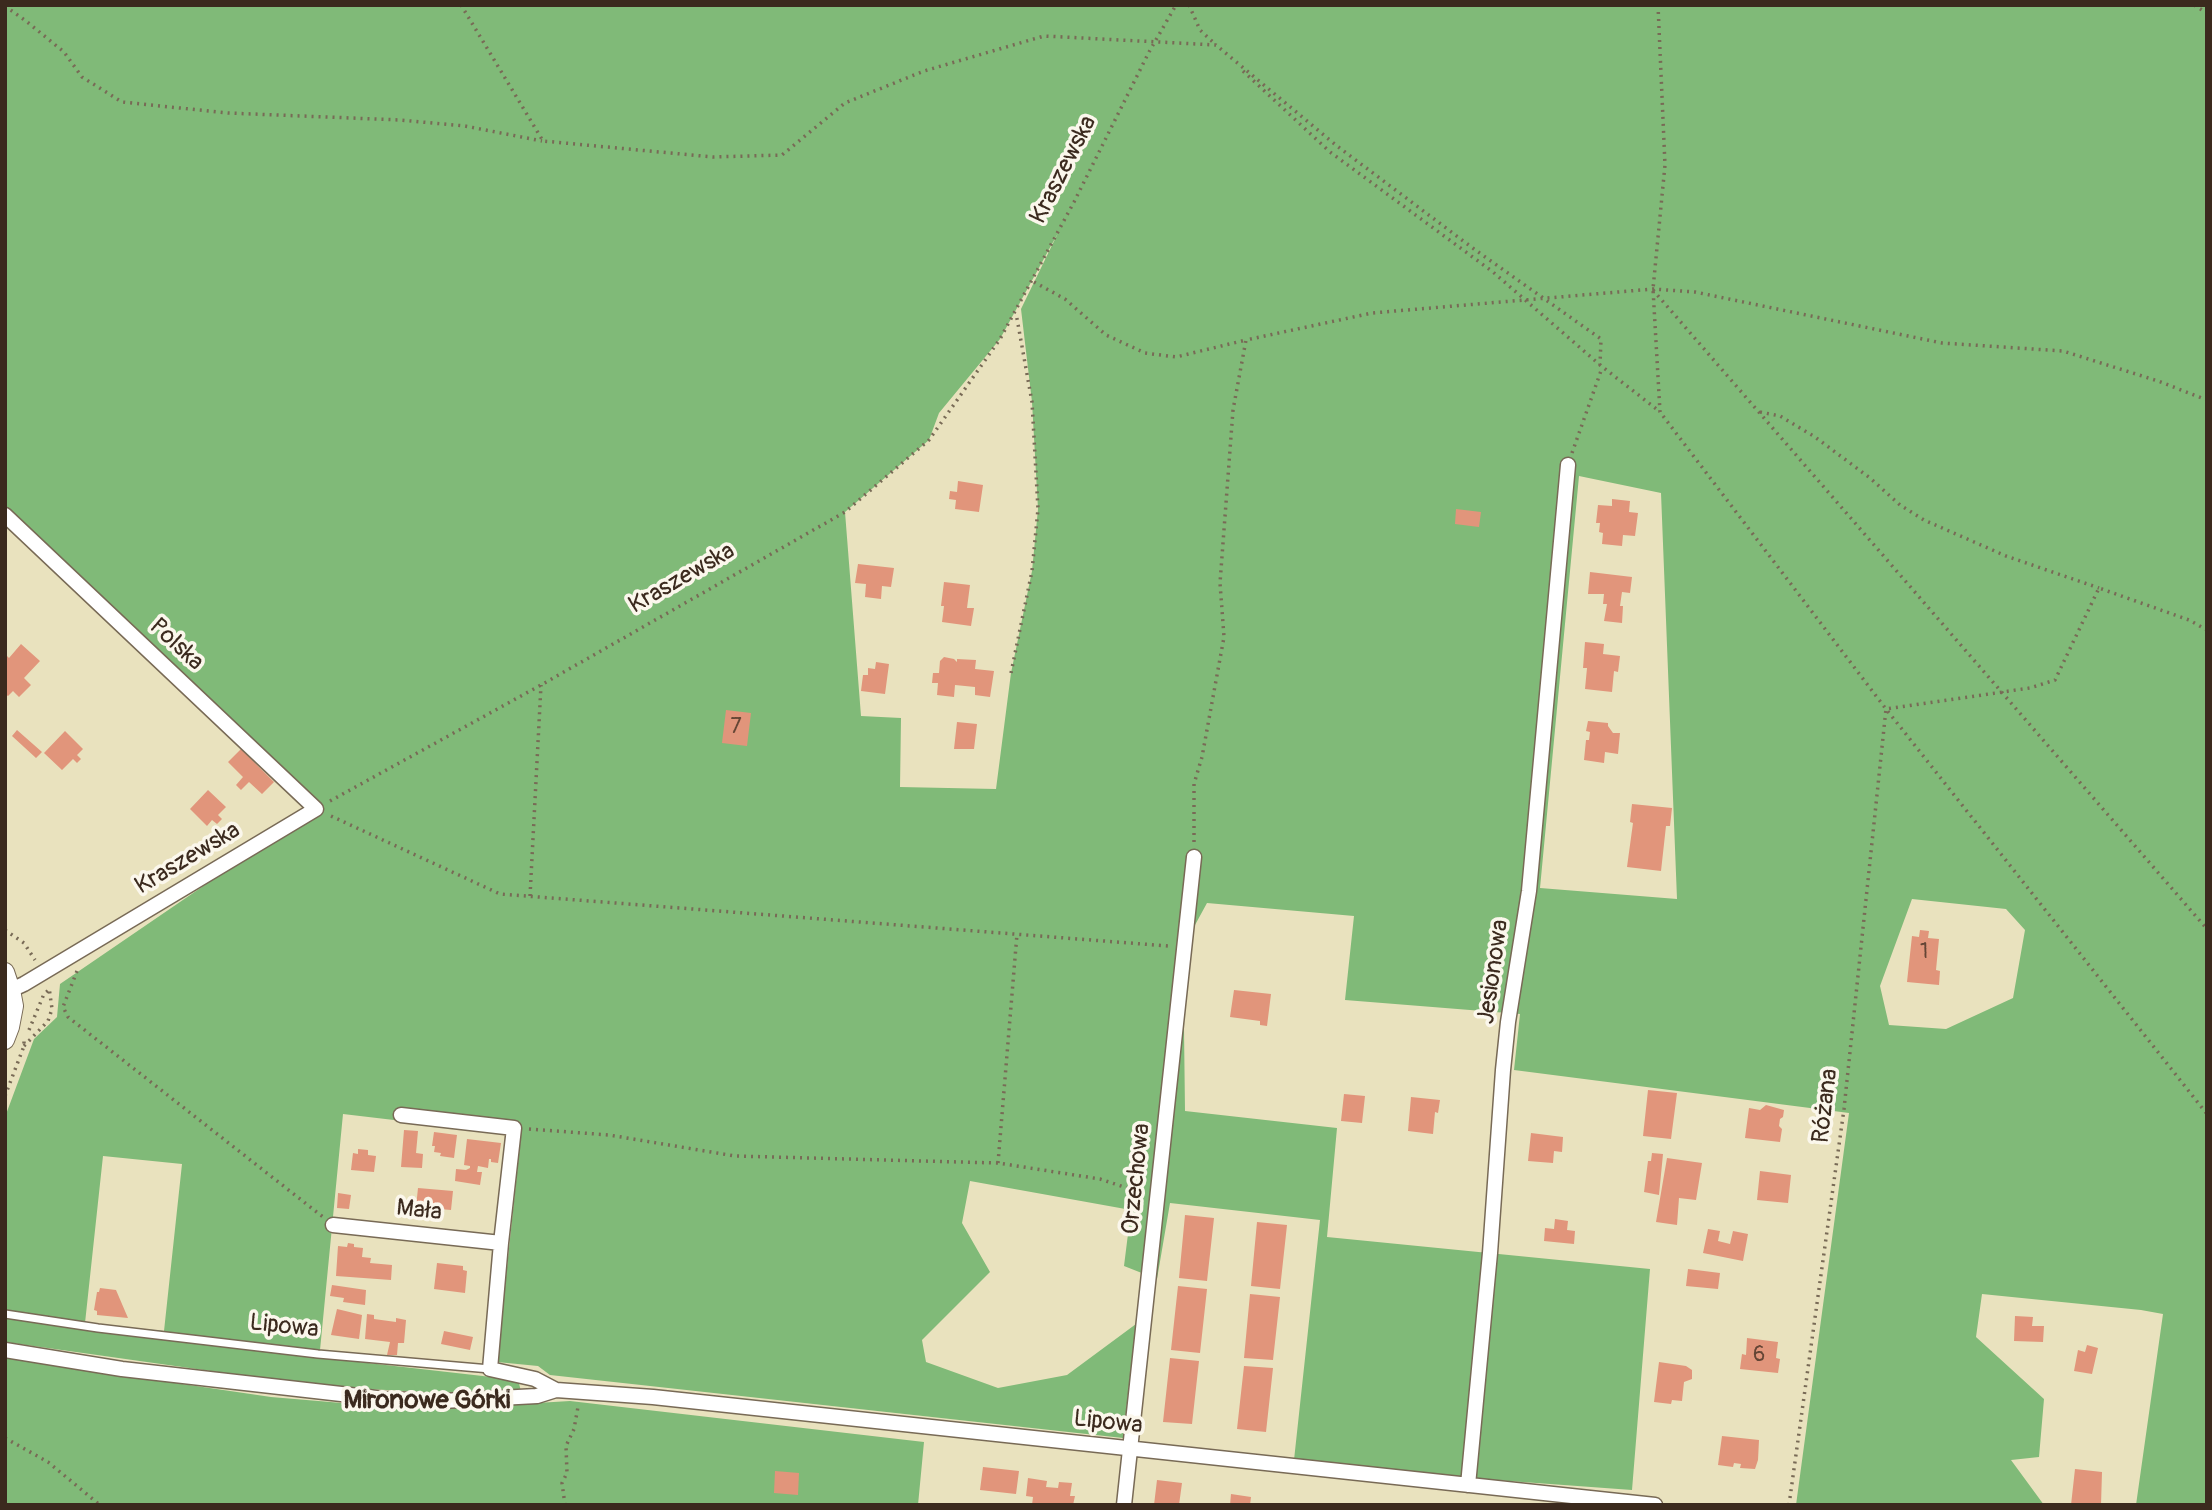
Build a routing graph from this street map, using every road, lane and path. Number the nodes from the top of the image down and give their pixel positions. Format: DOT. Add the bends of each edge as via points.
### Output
graph roads {
  1 [pos="461,5"];
  2 [pos="1176,5"];
  3 [pos="1189,5"];
  4 [pos="1658,5"];
  5 [pos="2194,5"];
  6 [pos="5,6"];
  7 [pos="2207,13"];
  8 [pos="1155,42"];
  9 [pos="1216,45"];
  10 [pos="543,141"];
  11 [pos="1034,282"];
  12 [pos="1653,289"];
  13 [pos="1544,299"];
  14 [pos="1526,300"];
  15 [pos="1015,310"];
  16 [pos="1246,340"];
  17 [pos="1601,367"];
  18 [pos="2207,400"];
  19 [pos="1758,411"];
  20 [pos="1660,412"];
  21 [pos="1568,465"];
  22 [pos="5,515"];
  23 [pos="2099,588"];
  24 [pos="2207,630"];
  25 [pos="1011,673"];
  26 [pos="541,685"];
  27 [pos="2002,693"];
  28 [pos="1886,709"];
  29 [pos="316,809"];
  30 [pos="1194,858"];
  31 [pos="530,896"];
  32 [pos="2207,929"];
  33 [pos="5,930"];
  34 [pos="1017,934"];
  35 [pos="1183,947"];
  36 [pos="69,957"];
  37 [pos="44,972"];
  38 [pos="8,981"];
  39 [pos="54,985"];
  40 [pos="50,989"];
  41 [pos="5,1040"];
  42 [pos="24,1046"];
  43 [pos="5,1096"];
  44 [pos="2207,1114"];
  45 [pos="401,1115"];
  46 [pos="514,1128"];
  47 [pos="998,1163"];
  48 [pos="1158,1198"];
  49 [pos="333,1225"];
  50 [pos="501,1242"];
  51 [pos="5,1314"];
  52 [pos="5,1350"];
  53 [pos="490,1369"];
  54 [pos="556,1390"];
  55 [pos="580,1391"];
  56 [pos="5,1438"];
  57 [pos="1131,1448"];
  58 [pos="1468,1485"];
  59 [pos="100,1505"];
  60 [pos="565,1505"];
  61 [pos="1124,1505"];
  62 [pos="1655,1505"];
  63 [pos="1789,1505"];
  1 -- 10 [label="path"];
  2 -- 8 [label="path, Kraszewska"];
  3 -- 9 [label="path" via="1200,30"];
  4 -- 12 [label="path" via="1665,165"];
  5 -- 7 [label="path"];
  6 -- 10 [label="path" via="64,52 82,77 122,103 228,113 400,120"];
  8 -- 9 [label="path"];
  8 -- 10 [label="path" via="1044,36 924,71 845,103 782,155 713,157"];
  8 -- 15 [label="path, Kraszewska"];
  9 -- 13 [label="path" via="1337,146"];
  9 -- 14 [label="path" via="1330,152"];
  11 -- 16 [label="path" via="1065,299 1106,335 1145,353 1176,357"];
  12 -- 13 [label="path"];
  12 -- 18 [label="path" via="1695,292 1942,343 2063,351"];
  12 -- 19 [label="path"];
  12 -- 20 [label="path"];
  13 -- 14 [label="path"];
  13 -- 17 [label="path" via="1601,339"];
  14 -- 16 [label="path" via="1372,313"];
  14 -- 17 [label="path"];
  15 -- 25 [label="path" via="1032,402 1038,509 1032,571"];
  15 -- 26 [label="path, Kraszewska" via="929,440 845,512"];
  16 -- 30 [label="path" via="1233,410 1220,583 1224,637 1194,784"];
  17 -- 20 [label="path"];
  17 -- 21 [label="path"];
  19 -- 23 [label="path" via="1780,416 1815,437 1924,520 2006,556"];
  19 -- 27 [label="path"];
  20 -- 28 [label="path"];
  21 -- 58 [label="street, Jesionowa" via="1529,891 1503,1070"];
  22 -- 29 [label="street, Polska"];
  23 -- 24 [label="path"];
  23 -- 27 [label="path" via="2055,680"];
  26 -- 29 [label="path, Kraszewska"];
  26 -- 31 [label="path"];
  27 -- 28 [label="path"];
  27 -- 32 [label="path"];
  28 -- 44 [label="path"];
  28 -- 63 [label="path, Różana" via="1844,1109"];
  29 -- 31 [label="path" via="500,894"];
  29 -- 36 [label="street, Kraszewska"];
  30 -- 35 [label="street, Orzechowa"];
  31 -- 34 [label="path"];
  33 -- 37 [label="path" via="24,943"];
  34 -- 35 [label="path"];
  34 -- 47 [label="path"];
  35 -- 48 [label="street, Orzechowa"];
  36 -- 37 [label="street, Kraszewska"];
  36 -- 49 [label="path" via="77,970 63,1007 68,1017"];
  37 -- 38 [label="street, Kraszewska"];
  37 -- 40 [label="path"];
  38 -- 41 [label="street" via="14,1006"];
  39 -- 40 [label="path"];
  40 -- 42 [label="path"];
  40 -- 42 [label="path" via="48,1021"];
  42 -- 43 [label="path"];
  45 -- 46 [label="street"];
  46 -- 47 [label="path" via="609,1135 735,1156"];
  46 -- 50 [label="street"];
  47 -- 48 [label="path" via="1100,1180"];
  48 -- 57 [label="street, Orzechowa"];
  49 -- 50 [label="street, Mała"];
  50 -- 53 [label="street"];
  51 -- 53 [label="lane, Lipowa" via="318,1354"];
  52 -- 54 [label="street, Lipowa" via="122,1369 385,1399 537,1396"];
  53 -- 54 [label="street, Lipowa" via="536,1379"];
  54 -- 55 [label="street, Lipowa"];
  55 -- 57 [label="street, Lipowa"];
  55 -- 60 [label="path" via="566,1446"];
  56 -- 59 [label="path" via="48,1462"];
  57 -- 58 [label="street, Lipowa"];
  57 -- 61 [label="street, Orzechowa"];
  58 -- 62 [label="street, Lipowa"];
}
